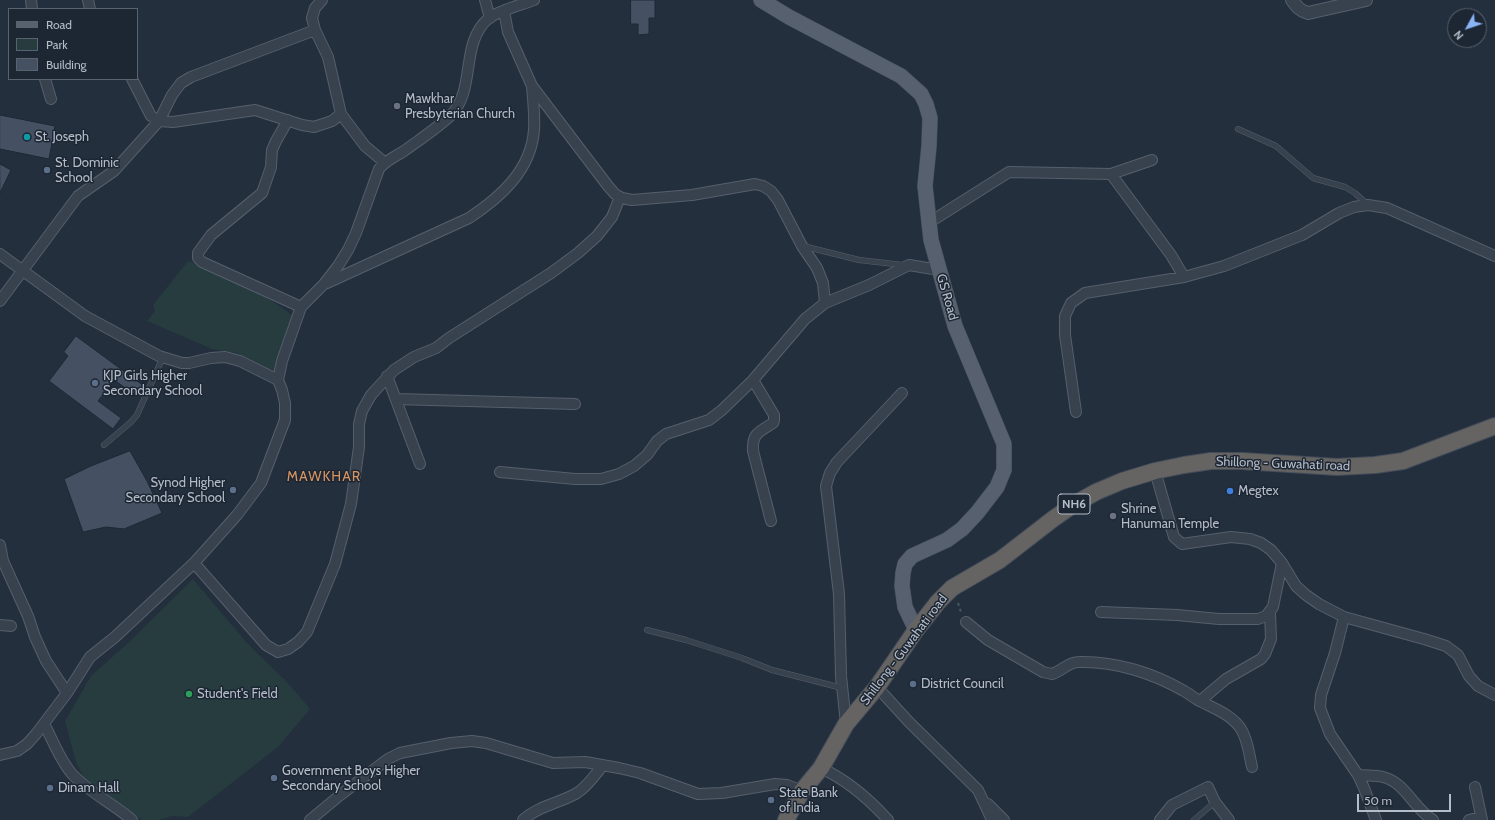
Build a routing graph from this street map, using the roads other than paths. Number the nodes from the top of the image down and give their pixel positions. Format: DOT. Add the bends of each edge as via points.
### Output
graph roads {
  1 [pos="322,0"];
  2 [pos="485,0"];
  3 [pos="534,0"];
  4 [pos="761,0"];
  5 [pos="1292,0"];
  6 [pos="1366,0"];
  7 [pos="1332,4"];
  8 [pos="504,11"];
  9 [pos="490,18"];
  10 [pos="315,30"];
  11 [pos="45,80"];
  12 [pos="133,80"];
  13 [pos="532,86"];
  14 [pos="51,99"];
  15 [pos="341,114"];
  16 [pos="288,120"];
  17 [pos="160,121"];
  18 [pos="1238,130"];
  19 [pos="1152,160"];
  20 [pos="384,162"];
  21 [pos="1111,174"];
  22 [pos="620,197"];
  23 [pos="1368,205"];
  24 [pos="930,222"];
  25 [pos="802,246"];
  26 [pos="0,254"];
  27 [pos="1495,256"];
  28 [pos="910,265"];
  29 [pos="22,270"];
  30 [pos="940,270"];
  31 [pos="1184,278"];
  32 [pos="324,284"];
  33 [pos="0,301"];
  34 [pos="825,303"];
  35 [pos="301,307"];
  36 [pos="164,357"];
  37 [pos="388,376"];
  38 [pos="278,380"];
  39 [pos="753,380"];
  40 [pos="902,393"];
  41 [pos="396,399"];
  42 [pos="575,404"];
  43 [pos="1076,412"];
  44 [pos="1495,426"];
  45 [pos="104,445"];
  46 [pos="420,464"];
  47 [pos="1155,471"];
  48 [pos="500,472"];
  49 [pos="771,521"];
  50 [pos="0,545"];
  51 [pos="194,563"];
  52 [pos="1282,563"];
  53 [pos="1,564"];
  54 [pos="1101,612"];
  55 [pos="1270,613"];
  56 [pos="1344,617"];
  57 [pos="966,622"];
  58 [pos="0,625"];
  59 [pos="11,626"];
  60 [pos="647,630"];
  61 [pos="916,630"];
  62 [pos="877,687"];
  63 [pos="842,688"];
  64 [pos="67,693"];
  65 [pos="1495,695"];
  66 [pos="1200,701"];
  67 [pos="44,724"];
  68 [pos="846,724"];
  69 [pos="0,755"];
  70 [pos="603,765"];
  71 [pos="1252,767"];
  72 [pos="821,768"];
  73 [pos="1358,775"];
  74 [pos="1475,787"];
  75 [pos="802,791"];
  76 [pos="983,800"];
  77 [pos="1215,802"];
  78 [pos="1482,818"];
  79 [pos="132,820"];
  80 [pos="310,820"];
  81 [pos="523,820"];
  82 [pos="786,820"];
  83 [pos="888,820"];
  84 [pos="992,820"];
  85 [pos="1004,820"];
  86 [pos="1160,820"];
  87 [pos="1194,820"];
  88 [pos="1229,820"];
  89 [pos="1376,820"];
  90 [pos="1433,820"];
  91 [pos="1469,820"];
  1 -- 10 [label="street" via="315,8 312,18"];
  2 -- 9 [label="street"];
  3 -- 8 [label="street"];
  4 -- 24 [label="main road, GS Road" via="901,76 921,94 930,118 925,186"];
  5 -- 7 [label="street" via="1298,8 1308,13"];
  6 -- 7 [label="street"];
  8 -- 9 [label="street"];
  8 -- 13 [label="street" via="508,32"];
  9 -- 20 [label="street" via="479,29 473,44 463,94 458,105 450,115 419,140"];
  10 -- 15 [label="street" via="328,57"];
  10 -- 17 [label="street" via="191,77 172,95"];
  11 -- 14 [label="street"];
  12 -- 17 [label="street" via="151,116"];
  13 -- 22 [label="street" via="608,186"];
  13 -- 32 [label="street" via="534,129 531,146 526,162 502,192 469,218"];
  15 -- 16 [label="street" via="332,121 314,128"];
  15 -- 20 [label="street" via="365,146"];
  16 -- 17 [label="street" via="255,110 173,122"];
  16 -- 35 [label="street" via="272,150 271,167 262,193 211,235 198,253 198,258"];
  17 -- 29 [label="street" via="114,171 78,196"];
  18 -- 23 [label="lane" via="1276,146 1314,178 1345,187"];
  19 -- 21 [label="street"];
  20 -- 32 [label="street" via="348,250"];
  21 -- 24 [label="street" via="1009,172"];
  21 -- 31 [label="street" via="1171,254"];
  22 -- 25 [label="street" via="632,200 692,195 754,184 763,186 778,200"];
  22 -- 37 [label="street" via="612,217 597,236 578,253 436,348 414,357"];
  23 -- 27 [label="street" via="1387,208"];
  23 -- 31 [label="street" via="1339,213 1302,235 1253,255"];
  24 -- 30 [label="main road, GS Road" via="931,240"];
  25 -- 28 [label="lane" via="859,260"];
  25 -- 34 [label="street" via="817,268 823,283"];
  26 -- 29 [label="street"];
  28 -- 30 [label="street"];
  28 -- 34 [label="street"];
  29 -- 33 [label="street"];
  29 -- 36 [label="street" via="85,316"];
  30 -- 61 [label="main road, GS Road" via="955,326 1004,444 1004,470 997,487 962,529 947,540 912,556 906,564 902,586 905,607"];
  31 -- 43 [label="street" via="1085,293 1071,303 1065,316 1065,335"];
  32 -- 35 [label="street"];
  34 -- 39 [label="street" via="805,319"];
  35 -- 38 [label="street"];
  36 -- 38 [label="street" via="189,363 225,357 240,361"];
  36 -- 45 [label="lane" via="137,415"];
  37 -- 41 [label="street"];
  37 -- 51 [label="street" via="371,395 362,411 352,497 335,564 307,632 298,642 278,652 266,645"];
  38 -- 51 [label="street" via="285,403 285,420 261,483 237,515"];
  39 -- 48 [label="street" via="709,420 666,434 647,455 620,474 601,479 575,480"];
  39 -- 49 [label="street" via="774,415 773,423 752,441"];
  40 -- 63 [label="street" via="837,462 826,486 839,594"];
  41 -- 42 [label="street"];
  41 -- 46 [label="street"];
  44 -- 47 [label="highway, Shillong - Guwahati road / NH6" via="1403,461 1376,465 1337,467 1242,461 1184,465"];
  47 -- 52 [label="street" via="1174,537 1182,544 1231,537 1250,539 1271,550"];
  47 -- 61 [label="highway, Shillong - Guwahati road / NH6" via="1109,486 1073,505 1000,560 952,588"];
  50 -- 53 [label="street"];
  51 -- 64 [label="street" via="90,657"];
  52 -- 55 [label="street"];
  52 -- 56 [label="street" via="1296,586 1306,595"];
  53 -- 64 [label="street" via="28,616 46,661"];
  54 -- 55 [label="street" via="1227,619 1258,619"];
  55 -- 66 [label="street" via="1271,639 1266,654 1226,679"];
  56 -- 65 [label="street" via="1446,646 1458,656 1478,686"];
  56 -- 73 [label="street" via="1321,695 1320,708 1330,734"];
  57 -- 66 [label="street" via="988,640 1043,672 1056,673 1078,662 1118,666 1148,674"];
  58 -- 59 [label="street"];
  60 -- 63 [label="lane" via="686,640 772,670"];
  61 -- 62 [label="highway, Shillong - Guwahati road / NH6"];
  62 -- 68 [label="highway, Shillong - Guwahati road / NH6"];
  62 -- 76 [label="street" via="978,790"];
  63 -- 68 [label="street"];
  64 -- 67 [label="street"];
  66 -- 71 [label="street" via="1228,716 1241,729 1246,739"];
  67 -- 69 [label="street" via="27,744 17,751"];
  67 -- 79 [label="street" via="72,774"];
  68 -- 72 [label="highway, Shillong - Guwahati road / NH6"];
  70 -- 75 [label="street" via="640,774 698,794 722,793 775,784 787,785"];
  70 -- 80 [label="street" via="585,762 554,763 472,741 412,750 388,759"];
  70 -- 81 [label="street" via="577,793 536,811"];
  72 -- 75 [label="highway, Shillong - Guwahati road / NH6"];
  72 -- 83 [label="street" via="840,777 856,789"];
  73 -- 89 [label="street"];
  73 -- 90 [label="street" via="1382,776 1396,782 1416,806"];
  74 -- 78 [label="street"];
  75 -- 82 [label="highway, Shillong - Guwahati road / NH6"];
  76 -- 84 [label="street"];
  76 -- 85 [label="street"];
  77 -- 86 [label="street" via="1208,787 1172,805"];
  77 -- 87 [label="lane"];
  77 -- 88 [label="street"];
  78 -- 91 [label="street"];
}
